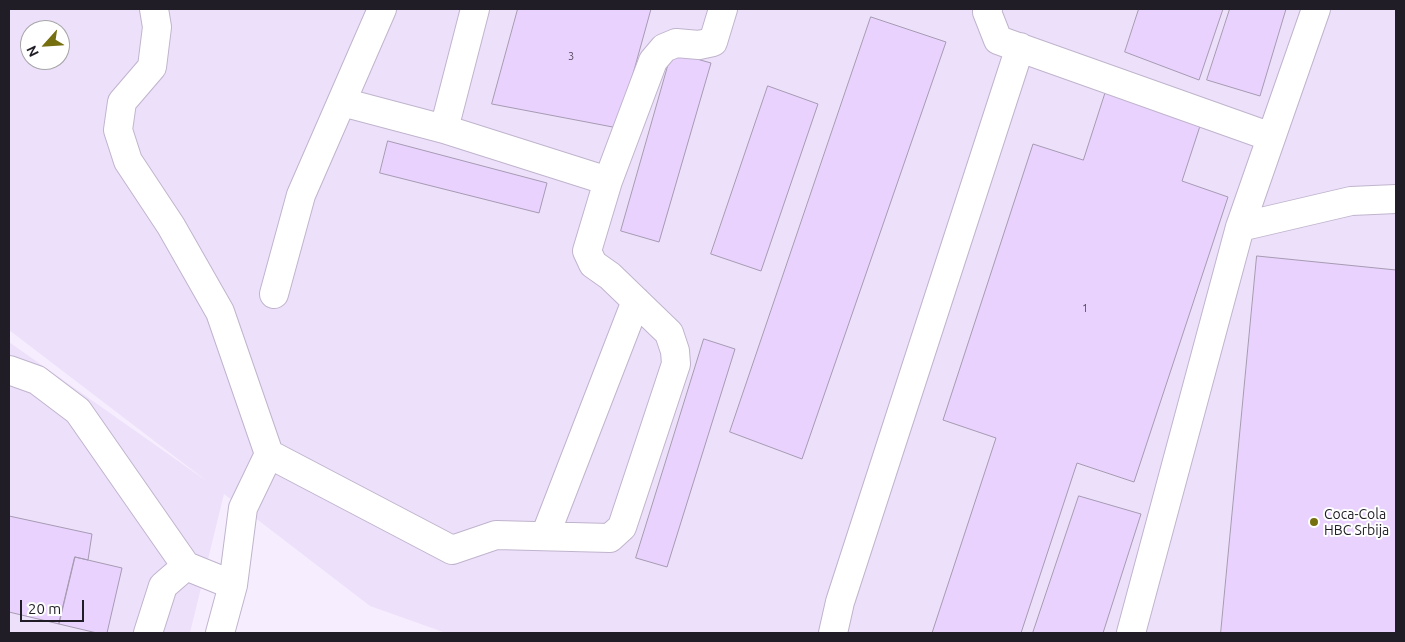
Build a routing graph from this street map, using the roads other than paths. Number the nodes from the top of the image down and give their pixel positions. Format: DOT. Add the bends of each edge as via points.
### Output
graph roads {
  1 [pos="154,9"];
  2 [pos="382,9"];
  3 [pos="475,9"];
  4 [pos="723,9"];
  5 [pos="988,9"];
  6 [pos="1316,9"];
  7 [pos="1020,47"];
  8 [pos="342,102"];
  9 [pos="444,129"];
  10 [pos="1271,137"];
  11 [pos="608,182"];
  12 [pos="1396,199"];
  13 [pos="1240,226"];
  14 [pos="274,294"];
  15 [pos="636,301"];
  16 [pos="9,370"];
  17 [pos="268,454"];
  18 [pos="545,536"];
  19 [pos="186,566"];
  20 [pos="232,585"];
  21 [pos="148,633"];
  22 [pos="220,633"];
  23 [pos="833,633"];
  24 [pos="1131,633"];
  1 -- 17 [label="street" via="157,27 152,67 122,102 118,130 128,161 171,226 220,312"];
  2 -- 8 [label="street"];
  3 -- 9 [label="street"];
  4 -- 11 [label="street" via="713,42 699,45 676,43 664,48 653,61"];
  5 -- 7 [label="street" via="998,40"];
  6 -- 10 [label="street"];
  7 -- 10 [label="street"];
  7 -- 23 [label="street" via="840,602"];
  8 -- 9 [label="street"];
  8 -- 14 [label="street" via="301,195"];
  9 -- 11 [label="street"];
  10 -- 13 [label="street"];
  11 -- 15 [label="street" via="587,251 593,264"];
  12 -- 13 [label="street" via="1351,202"];
  13 -- 24 [label="street"];
  15 -- 18 [label="street"];
  15 -- 18 [label="street" via="669,333 676,364 622,527 610,538"];
  16 -- 19 [label="street" via="37,380 78,411"];
  17 -- 18 [label="street" via="452,550 496,535"];
  17 -- 20 [label="street" via="243,508"];
  19 -- 20 [label="street"];
  19 -- 21 [label="street" via="162,586"];
  20 -- 22 [label="street"];
}
